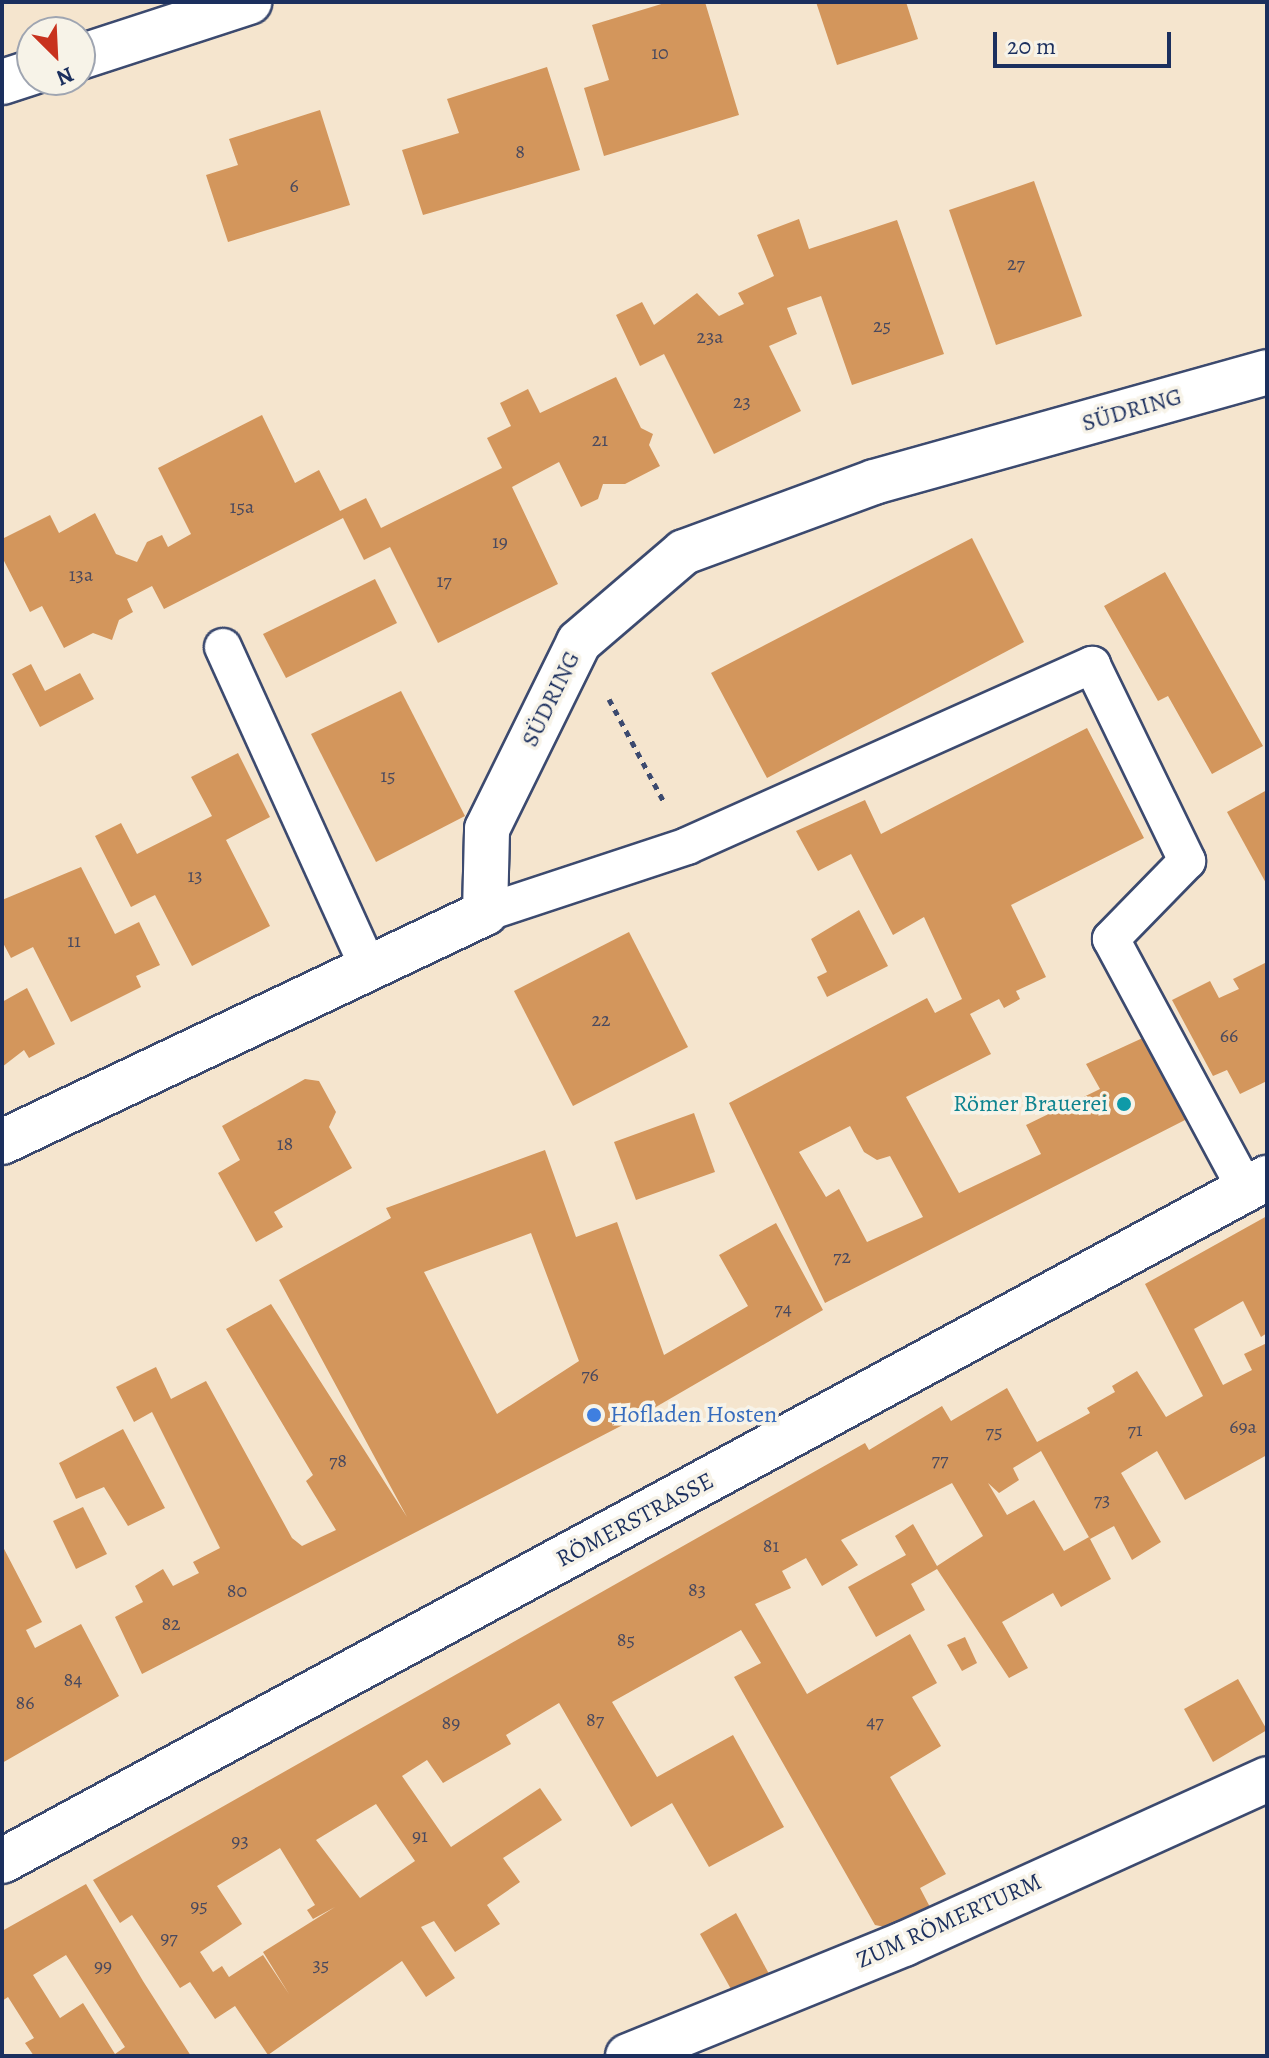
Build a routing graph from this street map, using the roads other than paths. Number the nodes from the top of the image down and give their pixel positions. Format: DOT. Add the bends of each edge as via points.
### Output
graph roads {
  1 [pos="249,2"];
  2 [pos="96,52"];
  3 [pos="1267,372"];
  4 [pos="223,647"];
  5 [pos="485,913"];
  6 [pos="367,964"];
  7 [pos="2,1142"];
  8 [pos="1256,1184"];
  9 [pos="1267,1779"];
  10 [pos="2,1861"];
  11 [pos="628,2056"];
  1 -- 2 [label="street"];
  3 -- 5 [label="street, SÜDRING" via="874,482 684,552 579,642 487,829"];
  4 -- 6 [label="lane"];
  5 -- 6 [label="street"];
  5 -- 8 [label="lane" via="687,846 1092,665 1187,861 1111,939"];
  6 -- 7 [label="street"];
  8 -- 10 [label="street, RÖMERSTRASSE"];
  9 -- 11 [label="street, ZUM RÖMERTURM" via="904,1944"];
}
